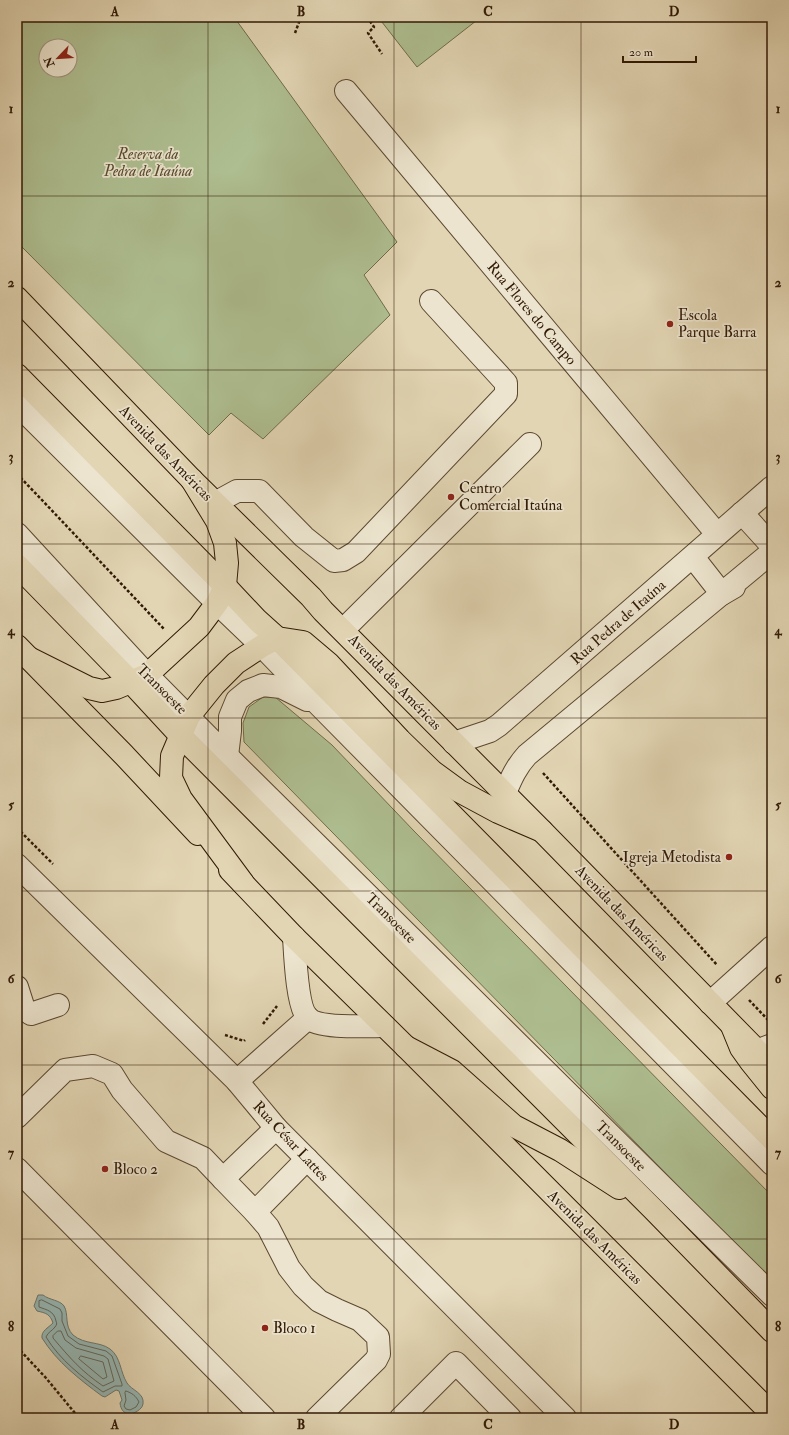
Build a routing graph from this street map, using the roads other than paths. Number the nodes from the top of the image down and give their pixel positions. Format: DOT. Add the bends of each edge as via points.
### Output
graph roads {
  1 [pos="346,92"];
  2 [pos="17,298"];
  3 [pos="431,301"];
  4 [pos="17,375"];
  5 [pos="17,404"];
  6 [pos="17,427"];
  7 [pos="530,444"];
  8 [pos="68,455"];
  9 [pos="192,480"];
  10 [pos="772,487"];
  11 [pos="215,503"];
  12 [pos="742,513"];
  13 [pos="17,534"];
  14 [pos="718,534"];
  15 [pos="772,546"];
  16 [pos="772,552"];
  17 [pos="693,557"];
  18 [pos="772,564"];
  19 [pos="17,565"];
  20 [pos="221,594"];
  21 [pos="722,594"];
  22 [pos="343,630"];
  23 [pos="270,642"];
  24 [pos="23,652"];
  25 [pos="139,678"];
  26 [pos="320,706"];
  27 [pos="184,725"];
  28 [pos="454,743"];
  29 [pos="227,756"];
  30 [pos="505,793"];
  31 [pos="542,831"];
  32 [pos="17,865"];
  33 [pos="243,883"];
  34 [pos="294,937"];
  35 [pos="772,947"];
  36 [pos="17,987"];
  37 [pos="710,1003"];
  38 [pos="58,1005"];
  39 [pos="308,1018"];
  40 [pos="384,1026"];
  41 [pos="732,1026"];
  42 [pos="406,1047"];
  43 [pos="764,1048"];
  44 [pos="772,1066"];
  45 [pos="237,1080"];
  46 [pos="772,1088"];
  47 [pos="17,1117"];
  48 [pos="276,1128"];
  49 [pos="772,1138"];
  50 [pos="306,1159"];
  51 [pos="772,1164"];
  52 [pos="17,1169"];
  53 [pos="223,1180"];
  54 [pos="655,1211"];
  55 [pos="255,1212"];
  56 [pos="772,1295"];
  57 [pos="772,1331"];
  58 [pos="772,1414"];
  59 [pos="264,1418"];
  60 [pos="317,1418"];
  61 [pos="401,1418"];
  62 [pos="510,1418"];
  63 [pos="565,1418"];
  1 -- 14 [label="street, Rua Flores do Campo"];
  2 -- 9 [label="main road, Avenida das Américas"];
  3 -- 11 [label="street" via="506,383 506,394 356,552 343,560 334,561 304,537 260,492 237,491"];
  4 -- 20 [label="main road"];
  5 -- 8 [label="street"];
  6 -- 8 [label="street"];
  7 -- 22 [label="street"];
  8 -- 20 [label="street"];
  9 -- 11 [label="main road, Avenida das Américas"];
  9 -- 20 [label="main road" via="217,521 225,543 227,563"];
  10 -- 12 [label="street, Rua Pedra de Itaúna"];
  11 -- 22 [label="main road, Avenida das Américas"];
  12 -- 14 [label="street, Rua Pedra de Itaúna"];
  12 -- 15 [label="street"];
  13 -- 25 [label="street, Transoeste"];
  14 -- 17 [label="street, Rua Pedra de Itaúna"];
  16 -- 21 [label="street"];
  17 -- 21 [label="street"];
  17 -- 28 [label="street, Rua Pedra de Itaúna" via="499,725 490,731"];
  18 -- 21 [label="street"];
  19 -- 25 [label="main road"];
  20 -- 23 [label="street"];
  20 -- 25 [label="main road" via="199,627"];
  21 -- 30 [label="street" via="527,755 519,763"];
  22 -- 28 [label="main road, Avenida das Américas"];
  23 -- 26 [label="street"];
  23 -- 27 [label="main road" via="236,663 214,685"];
  23 -- 31 [label="main road" via="303,642 329,664 400,740 434,772 459,790 498,812"];
  23 -- 49 [label="main road"];
  24 -- 25 [label="main road" via="89,688 102,691"];
  24 -- 33 [label="main road, Avenida das Américas" via="124,755"];
  25 -- 27 [label="main road"];
  26 -- 29 [label="street" via="281,687 263,685 248,691 237,700 230,717"];
  26 -- 51 [label="street"];
  27 -- 29 [label="street, Transoeste"];
  27 -- 33 [label="main road" via="172,756 171,778 181,799"];
  27 -- 54 [label="main road"];
  28 -- 30 [label="main road, Avenida das Américas"];
  29 -- 56 [label="street, Transoeste"];
  30 -- 31 [label="main road, Avenida das Américas"];
  31 -- 37 [label="main road, Avenida das Américas"];
  32 -- 45 [label="street, Rua César Lattes"];
  33 -- 34 [label="main road, Avenida das Américas"];
  34 -- 39 [label="street" via="299,992 302,1007"];
  34 -- 40 [label="main road, Avenida das Américas"];
  35 -- 37 [label="street"];
  36 -- 38 [label="street" via="24,1009 31,1014"];
  37 -- 41 [label="main road, Avenida das Américas"];
  39 -- 40 [label="street" via="328,1026"];
  39 -- 45 [label="street"];
  40 -- 42 [label="main road, Avenida das Américas"];
  41 -- 43 [label="main road, Avenida das Américas"];
  41 -- 46 [label="main road" via="744,1053"];
  42 -- 54 [label="main road" via="452,1071 514,1126 560,1150"];
  42 -- 58 [label="main road, Avenida das Américas"];
  43 -- 44 [label="main road, Avenida das Américas"];
  45 -- 48 [label="street, Rua César Lattes"];
  47 -- 53 [label="street" via="65,1070 93,1066 112,1074 122,1090 166,1141 203,1158"];
  48 -- 50 [label="street, Rua César Lattes"];
  48 -- 53 [label="street"];
  50 -- 55 [label="street"];
  50 -- 63 [label="street, Rua César Lattes"];
  52 -- 59 [label="street"];
  53 -- 55 [label="street"];
  54 -- 57 [label="main road"];
  55 -- 60 [label="street" via="268,1227 289,1268 303,1286 319,1301 360,1320 378,1338 379,1354 376,1360"];
  61 -- 62 [label="street" via="456,1363"];
}
